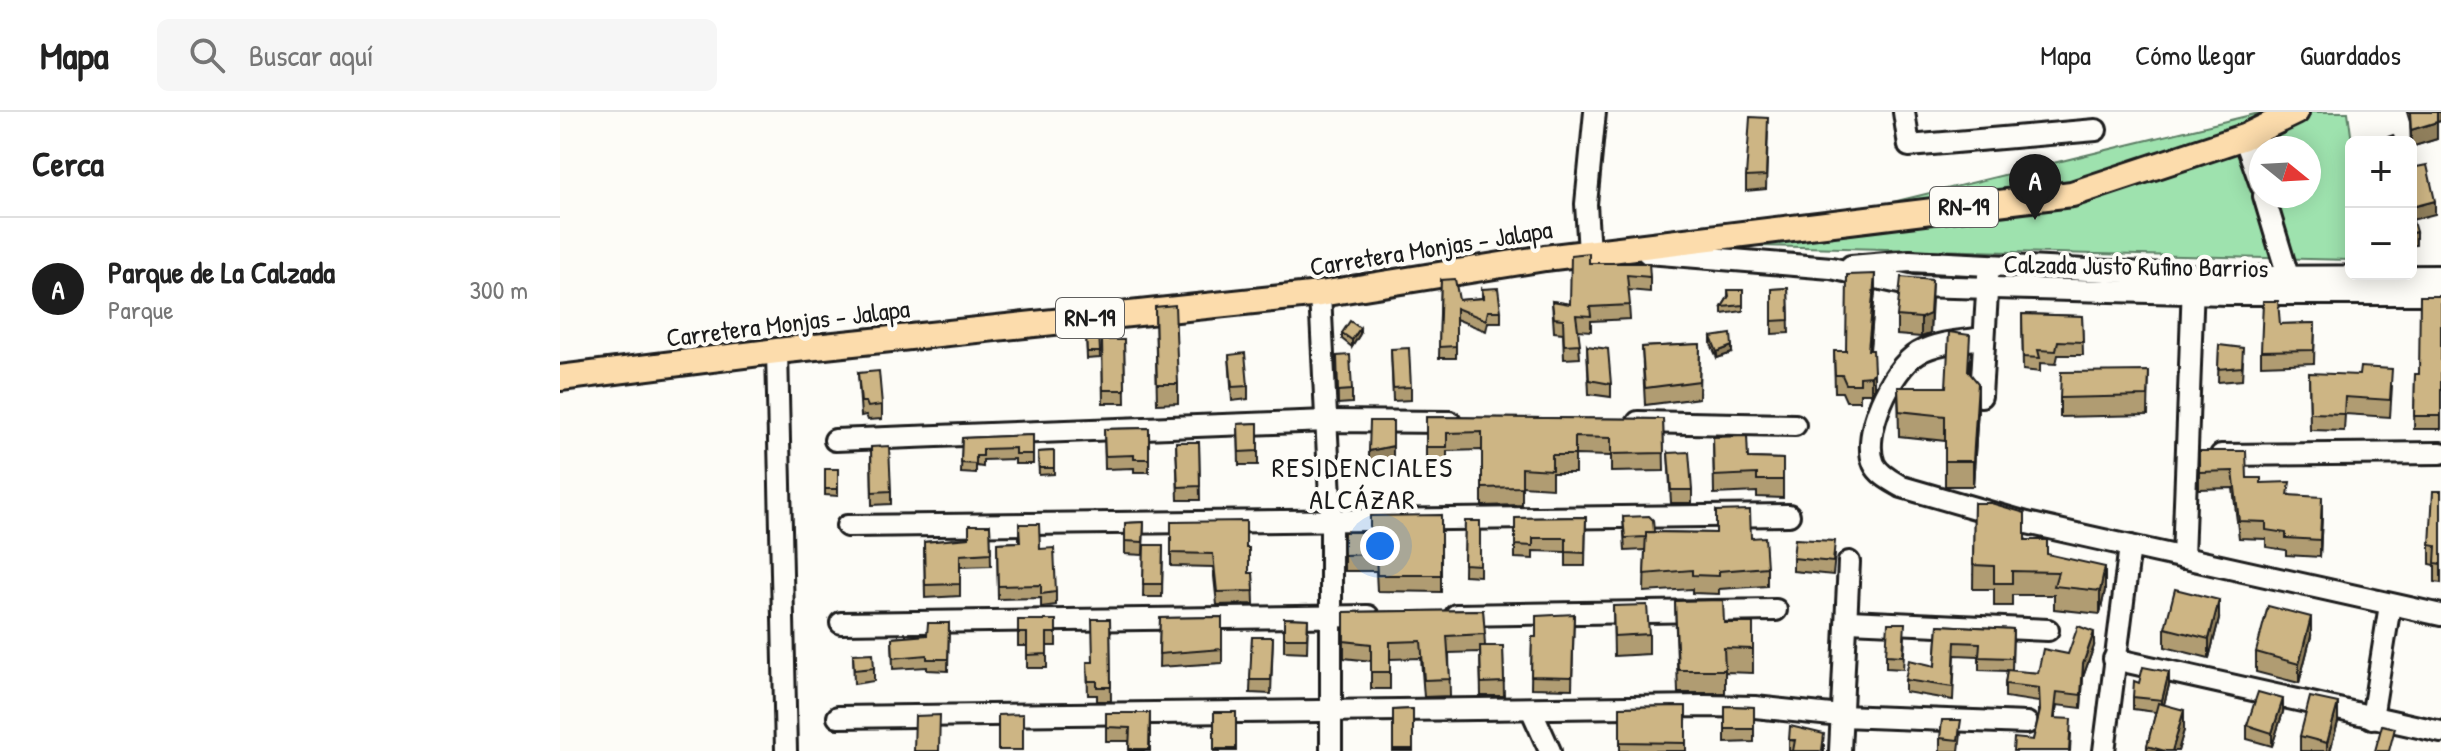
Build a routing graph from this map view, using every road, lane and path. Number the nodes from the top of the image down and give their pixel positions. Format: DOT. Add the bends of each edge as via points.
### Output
graph roads {
  1 [pos="1595,112"];
  2 [pos="1904,112"];
  3 [pos="2296,112"];
  4 [pos="2096,130"];
  5 [pos="2244,137"];
  6 [pos="2249,151"];
  7 [pos="2268,208"];
  8 [pos="1618,250"];
  9 [pos="1589,253"];
  10 [pos="1989,265"];
  11 [pos="1831,268"];
  12 [pos="2288,276"];
  13 [pos="2441,276"];
  14 [pos="2194,284"];
  15 [pos="1987,290"];
  16 [pos="1320,294"];
  17 [pos="2441,294"];
  18 [pos="1984,338"];
  19 [pos="777,351"];
  20 [pos="560,378"];
  21 [pos="1981,396"];
  22 [pos="1327,421"];
  23 [pos="1468,422"];
  24 [pos="1624,422"];
  25 [pos="1795,425"];
  26 [pos="835,440"];
  27 [pos="2441,453"];
  28 [pos="2186,455"];
  29 [pos="1789,515"];
  30 [pos="1331,518"];
  31 [pos="847,526"];
  32 [pos="2130,546"];
  33 [pos="2183,558"];
  34 [pos="1849,562"];
  35 [pos="2390,605"];
  36 [pos="1776,610"];
  37 [pos="1393,615"];
  38 [pos="1441,615"];
  39 [pos="2441,615"];
  40 [pos="1329,616"];
  41 [pos="1849,621"];
  42 [pos="841,623"];
  43 [pos="2048,630"];
  44 [pos="2114,659"];
  45 [pos="1531,709"];
  46 [pos="1331,711"];
  47 [pos="1841,716"];
  48 [pos="838,717"];
  49 [pos="2372,718"];
  50 [pos="2027,723"];
  51 [pos="2441,732"];
  52 [pos="786,751"];
  53 [pos="1331,751"];
  54 [pos="1550,751"];
  55 [pos="1840,751"];
  56 [pos="2104,751"];
  1 -- 9 [label="street" via="1586,204"];
  2 -- 4 [label="street" via="1909,146"];
  3 -- 5 [label="main road, Carretera Monjas - Jalapa / RN-19"];
  5 -- 6 [label="street"];
  5 -- 8 [label="main road, Carretera Monjas - Jalapa / RN-19" via="2072,194"];
  7 -- 12 [label="street"];
  8 -- 9 [label="main road, Carretera Monjas - Jalapa / RN-19"];
  8 -- 11 [label="street, Calzada Justo Rufino Barrios"];
  9 -- 16 [label="main road, Carretera Monjas - Jalapa / RN-19"];
  10 -- 11 [label="street, Calzada Justo Rufino Barrios" via="1910,261"];
  10 -- 14 [label="street, Calzada Justo Rufino Barrios"];
  10 -- 15 [label="street"];
  11 -- 15 [label="street, Calzada Justo Rufino Barrios" via="1913,286"];
  12 -- 13 [label="street, Calzada Justo Rufino Barrios"];
  12 -- 14 [label="street, Calzada Justo Rufino Barrios"];
  14 -- 15 [label="street, Calzada Justo Rufino Barrios"];
  14 -- 17 [label="street, Calzada Justo Rufino Barrios"];
  14 -- 28 [label="street"];
  15 -- 18 [label="street"];
  16 -- 19 [label="main road, Carretera Monjas - Jalapa / RN-19"];
  16 -- 22 [label="street"];
  18 -- 21 [label="street"];
  18 -- 32 [label="street" via="1917,354 1896,374 1879,408 1871,447 1874,465 1902,487"];
  19 -- 20 [label="main road, Carretera Monjas - Jalapa / RN-19"];
  19 -- 52 [label="street"];
  22 -- 23 [label="street"];
  22 -- 26 [label="street"];
  22 -- 30 [label="street"];
  24 -- 25 [label="street"];
  27 -- 28 [label="street"];
  28 -- 33 [label="street"];
  29 -- 30 [label="street"];
  30 -- 31 [label="street"];
  30 -- 40 [label="street"];
  32 -- 33 [label="street"];
  32 -- 44 [label="street"];
  33 -- 35 [label="street"];
  34 -- 41 [label="street"];
  35 -- 39 [label="street"];
  35 -- 49 [label="street"];
  36 -- 38 [label="street"];
  37 -- 40 [label="street"];
  40 -- 42 [label="street"];
  40 -- 46 [label="street"];
  41 -- 43 [label="street"];
  41 -- 47 [label="street"];
  44 -- 49 [label="street"];
  44 -- 56 [label="street"];
  45 -- 46 [label="street"];
  45 -- 47 [label="street" via="1755,707"];
  45 -- 54 [label="street"];
  46 -- 48 [label="street"];
  46 -- 53 [label="street"];
  47 -- 50 [label="street"];
  47 -- 55 [label="street"];
  49 -- 51 [label="street"];
}
